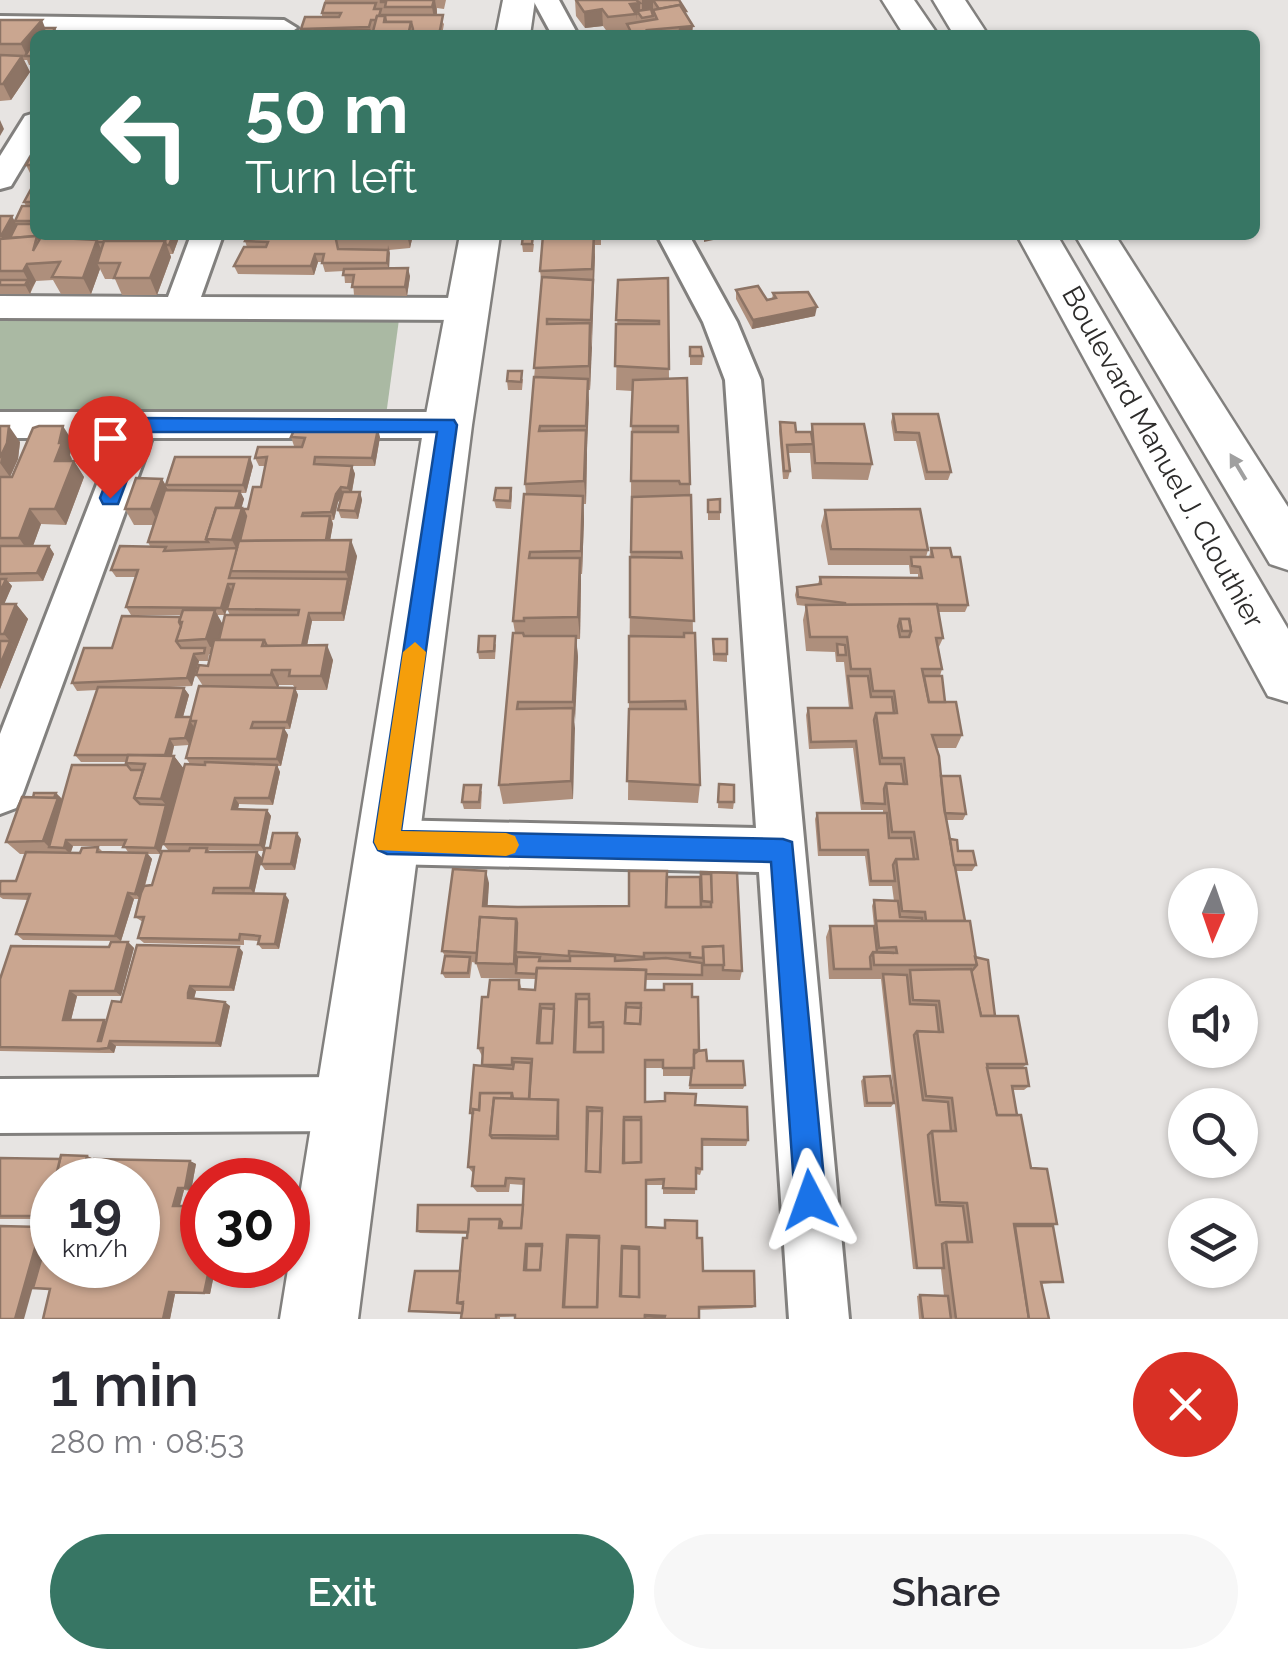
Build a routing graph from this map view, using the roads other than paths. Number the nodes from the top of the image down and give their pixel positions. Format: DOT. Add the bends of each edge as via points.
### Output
graph roads {
  1 [pos="108,0"];
  2 [pos="294,0"];
  3 [pos="519,0"];
  4 [pos="546,0"];
  5 [pos="898,0"];
  6 [pos="949,0"];
  7 [pos="0,24"];
  8 [pos="91,30"];
  9 [pos="283,30"];
  10 [pos="514,30"];
  11 [pos="562,30"];
  12 [pos="918,30"];
  13 [pos="968,30"];
  14 [pos="30,130"];
  15 [pos="0,180"];
  16 [pos="205,240"];
  17 [pos="479,240"];
  18 [pos="676,240"];
  19 [pos="1040,240"];
  20 [pos="1099,240"];
  21 [pos="0,308"];
  22 [pos="180,309"];
  23 [pos="468,309"];
  24 [pos="0,424"];
  25 [pos="138,425"];
  26 [pos="448,425"];
  27 [pos="1288,550"];
  28 [pos="1288,680"];
  29 [pos="0,793"];
  30 [pos="387,842"];
  31 [pos="783,851"];
  32 [pos="350,1104"];
  33 [pos="0,1106"];
  34 [pos="319,1319"];
  35 [pos="819,1319"];
  1 -- 8 [label="street"];
  2 -- 9 [label="street"];
  3 -- 10 [label="main road"];
  4 -- 11 [label="street"];
  5 -- 12 [label="main road"];
  6 -- 13 [label="main road"];
  7 -- 8 [label="street"];
  14 -- 15 [label="street"];
  16 -- 22 [label="street"];
  17 -- 23 [label="main road"];
  18 -- 31 [label="street" via="743,380"];
  19 -- 28 [label="main road, Boulevard Manuel J. Clouthier"];
  27 -- 20 [label="main road, Boulevard Manuel J. Clouthier, one-way"];
  21 -- 22 [label="street"];
  22 -- 23 [label="street"];
  23 -- 26 [label="main road"];
  24 -- 25 [label="street"];
  25 -- 26 [label="street"];
  25 -- 29 [label="street"];
  26 -- 30 [label="main road"];
  30 -- 31 [label="street"];
  30 -- 32 [label="main road"];
  31 -- 35 [label="street"];
  32 -- 33 [label="street"];
  32 -- 34 [label="main road"];
}
